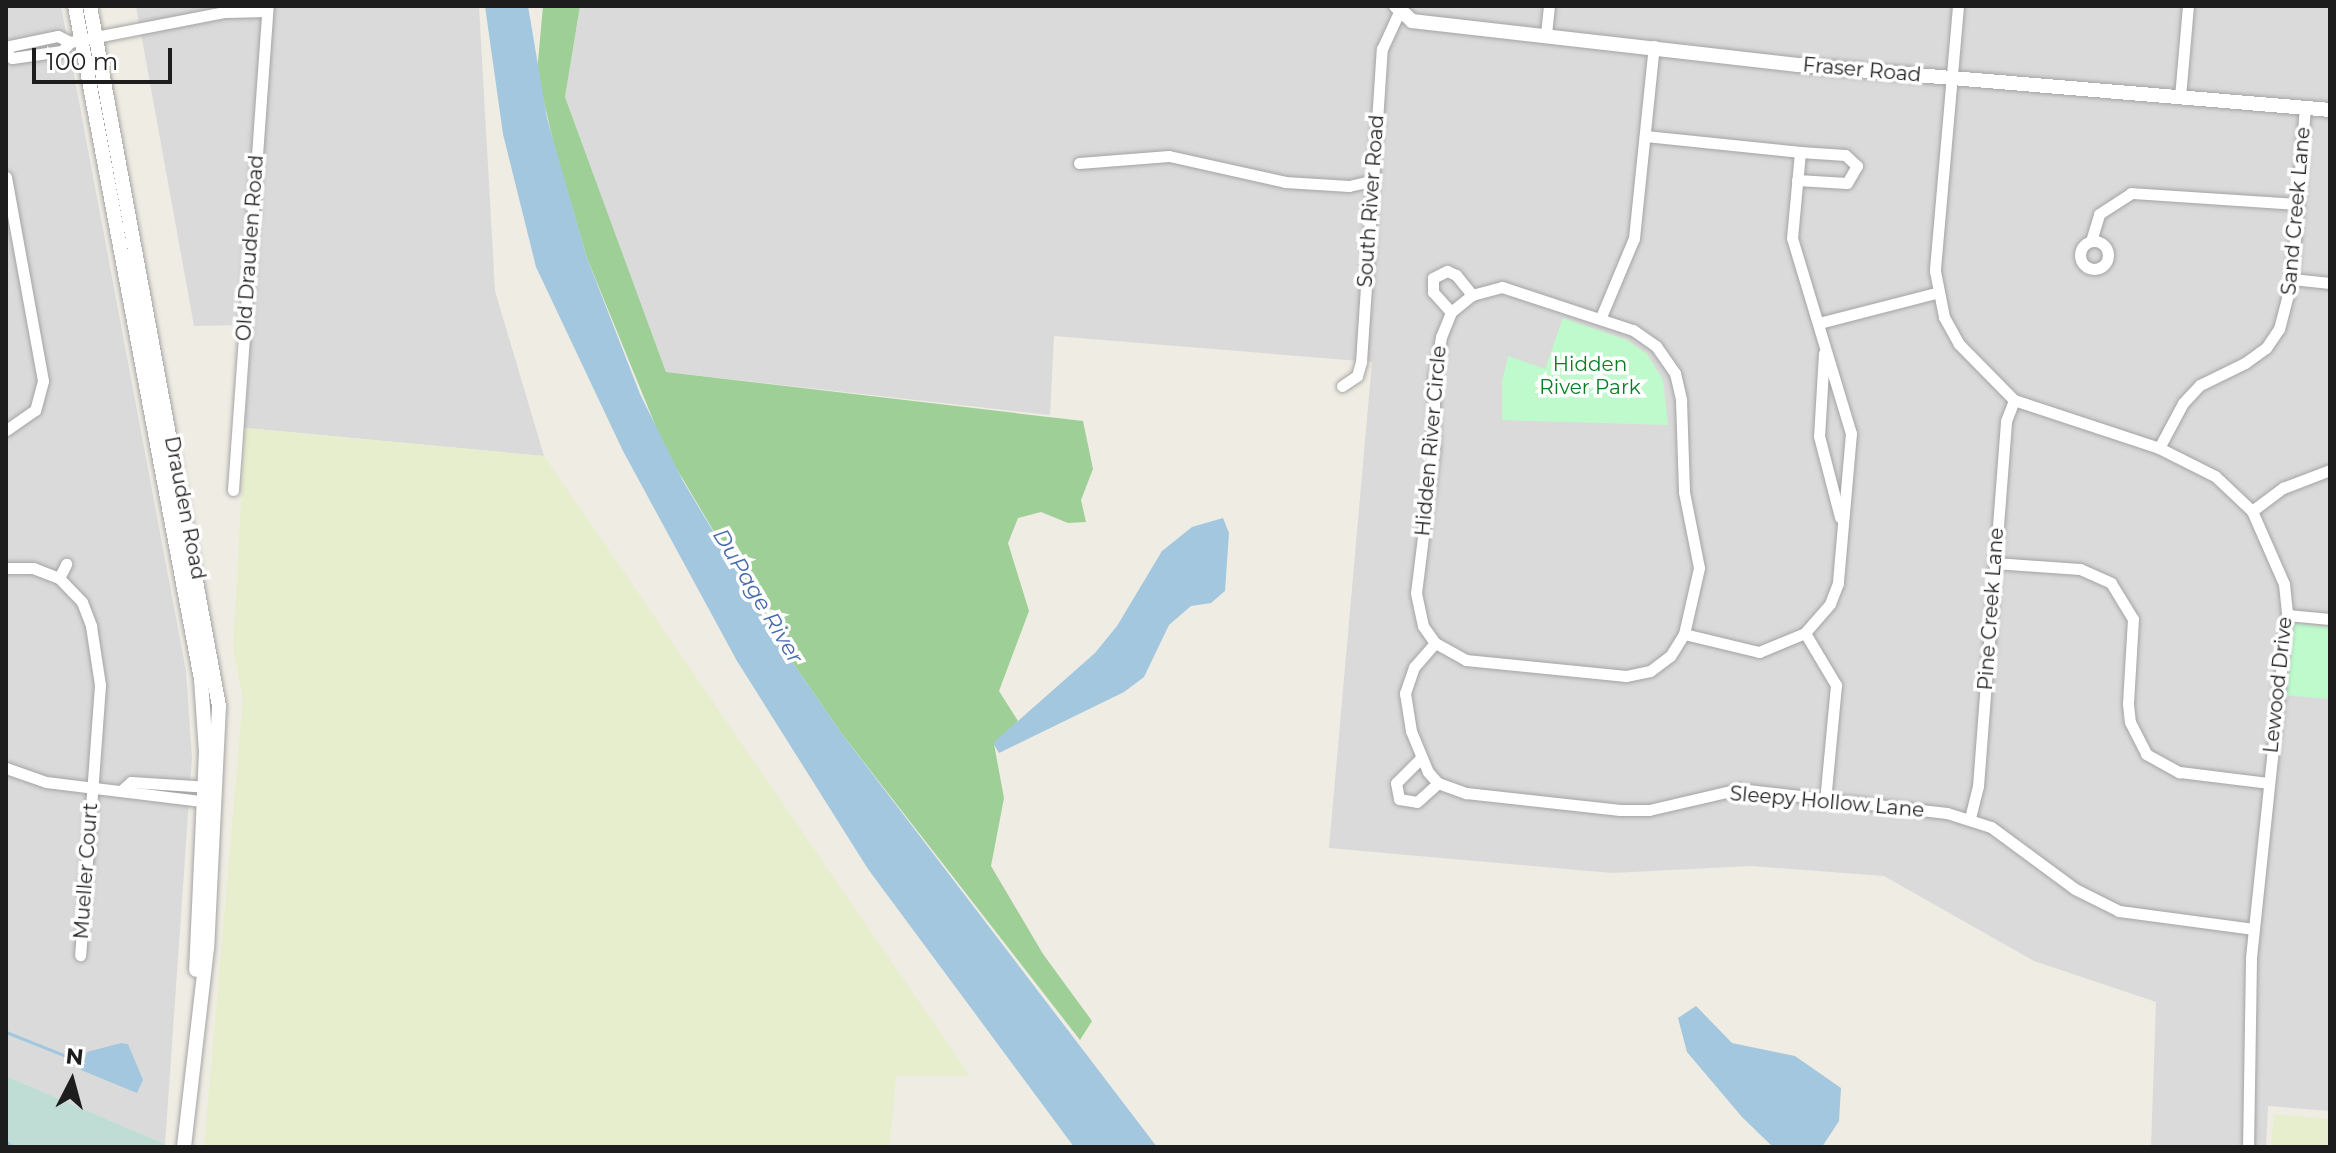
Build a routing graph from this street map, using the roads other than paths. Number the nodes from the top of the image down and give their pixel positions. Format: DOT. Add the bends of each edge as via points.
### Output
graph roads {
  1 [pos="75,6"];
  2 [pos="90,6"];
  3 [pos="1549,6"];
  4 [pos="1958,6"];
  5 [pos="2188,6"];
  6 [pos="267,9"];
  7 [pos="1398,9"];
  8 [pos="1546,34"];
  9 [pos="82,40"];
  10 [pos="1654,46"];
  11 [pos="6,53"];
  12 [pos="1949,78"];
  13 [pos="2180,97"];
  14 [pos="2305,108"];
  15 [pos="2330,110"];
  16 [pos="1646,136"];
  17 [pos="1800,152"];
  18 [pos="1079,163"];
  19 [pos="6,177"];
  20 [pos="1797,180"];
  21 [pos="1371,181"];
  22 [pos="2296,204"];
  23 [pos="2091,241"];
  24 [pos="2292,279"];
  25 [pos="2330,283"];
  26 [pos="1936,293"];
  27 [pos="1472,295"];
  28 [pos="1451,312"];
  29 [pos="1601,317"];
  30 [pos="1819,323"];
  31 [pos="1824,349"];
  32 [pos="1342,386"];
  33 [pos="2014,400"];
  34 [pos="6,430"];
  35 [pos="2159,448"];
  36 [pos="2330,470"];
  37 [pos="233,490"];
  38 [pos="2252,511"];
  39 [pos="1842,524"];
  40 [pos="1994,563"];
  41 [pos="66,564"];
  42 [pos="6,568"];
  43 [pos="59,578"];
  44 [pos="2287,615"];
  45 [pos="2330,619"];
  46 [pos="1805,633"];
  47 [pos="1684,634"];
  48 [pos="1435,643"];
  49 [pos="1421,758"];
  50 [pos="6,768"];
  51 [pos="1438,783"];
  52 [pos="2268,783"];
  53 [pos="92,787"];
  54 [pos="211,787"];
  55 [pos="122,790"];
  56 [pos="1825,801"];
  57 [pos="210,803"];
  58 [pos="1970,818"];
  59 [pos="2254,929"];
  60 [pos="80,955"];
  61 [pos="184,1147"];
  62 [pos="2248,1147"];
  1 -- 9 [label="street, Drauden Road"];
  2 -- 9 [label="street, Drauden Road"];
  3 -- 8 [label="street"];
  4 -- 12 [label="street, Lewood Drive"];
  5 -- 13 [label="street"];
  6 -- 9 [label="street"];
  6 -- 37 [label="street, Old Drauden Road"];
  7 -- 8 [label="street, Fraser Road" via="1412,21"];
  7 -- 21 [label="street, South River Road" via="1382,49"];
  8 -- 10 [label="street, Fraser Road"];
  9 -- 11 [label="street" via="62,51 12,58"];
  9 -- 54 [label="street, Drauden Road" via="216,678"];
  10 -- 12 [label="street, Fraser Road"];
  10 -- 16 [label="street"];
  12 -- 13 [label="street, Fraser Road"];
  12 -- 26 [label="street, Lewood Drive"];
  13 -- 14 [label="street, Fraser Road"];
  14 -- 15 [label="street, Fraser Road"];
  14 -- 22 [label="street, Sand Creek Lane"];
  16 -- 17 [label="street"];
  16 -- 29 [label="street" via="1634,238"];
  17 -- 20 [label="street"];
  17 -- 20 [label="street" via="1845,155 1857,166 1847,183"];
  18 -- 21 [label="street" via="1169,156 1285,182 1349,186"];
  19 -- 34 [label="street" via="42,389 38,411"];
  20 -- 30 [label="street" via="1792,238"];
  21 -- 32 [label="street, South River Road" via="1361,362 1357,376"];
  22 -- 23 [label="street" via="2131,193 2099,214"];
  22 -- 24 [label="street, Sand Creek Lane"];
  24 -- 25 [label="street"];
  24 -- 35 [label="street, Sand Creek Lane" via="2279,329 2266,348 2200,385 2176,413"];
  26 -- 30 [label="street"];
  26 -- 33 [label="street, Lewood Drive" via="1959,344"];
  27 -- 28 [label="street"];
  27 -- 28 [label="street" via="1447,271 1433,278 1433,292"];
  27 -- 29 [label="street" via="1516,288"];
  28 -- 48 [label="street, Hidden River Circle" via="1435,369 1434,449 1416,593 1423,626"];
  29 -- 47 [label="street" via="1656,346 1679,385 1684,492 1699,557"];
  30 -- 31 [label="street"];
  31 -- 39 [label="street" via="1819,436"];
  31 -- 39 [label="street" via="1848,409 1851,433"];
  33 -- 35 [label="street, Lewood Drive"];
  33 -- 40 [label="street, Pine Creek Lane" via="2006,421"];
  35 -- 38 [label="street, Lewood Drive" via="2215,476"];
  36 -- 38 [label="street" via="2283,488"];
  38 -- 44 [label="street, Lewood Drive" via="2277,560"];
  39 -- 46 [label="street" via="1838,583 1830,604"];
  40 -- 52 [label="street" via="2080,569 2111,583 2133,619 2128,704 2133,730 2146,754 2179,772"];
  40 -- 58 [label="street, Pine Creek Lane" via="1978,786"];
  41 -- 43 [label="street"];
  42 -- 43 [label="street" via="33,568"];
  43 -- 53 [label="street, Mueller Court" via="87,613 99,668"];
  44 -- 45 [label="street"];
  44 -- 52 [label="street, Lewood Drive"];
  46 -- 47 [label="street" via="1759,652"];
  46 -- 56 [label="street" via="1836,685"];
  47 -- 48 [label="street" via="1670,656 1650,671 1626,676 1466,660"];
  48 -- 49 [label="street" via="1414,667 1405,693"];
  49 -- 51 [label="street"];
  49 -- 51 [label="street" via="1396,783 1399,799 1417,802"];
  50 -- 53 [label="street" via="36,780"];
  51 -- 56 [label="street, Sleepy Hollow Lane" via="1466,793 1620,810 1649,810 1739,789"];
  52 -- 59 [label="street, Lewood Drive"];
  53 -- 55 [label="street"];
  53 -- 60 [label="street, Mueller Court"];
  54 -- 55 [label="street" via="131,782"];
  54 -- 57 [label="street, Drauden Road"];
  55 -- 57 [label="street" via="129,796"];
  56 -- 58 [label="street, Sleepy Hollow Lane"];
  57 -- 61 [label="street, Drauden Road"];
  58 -- 59 [label="street, Sleepy Hollow Lane" via="1991,827 2075,889 2119,911"];
  59 -- 62 [label="street, Lewood Drive"];
}
